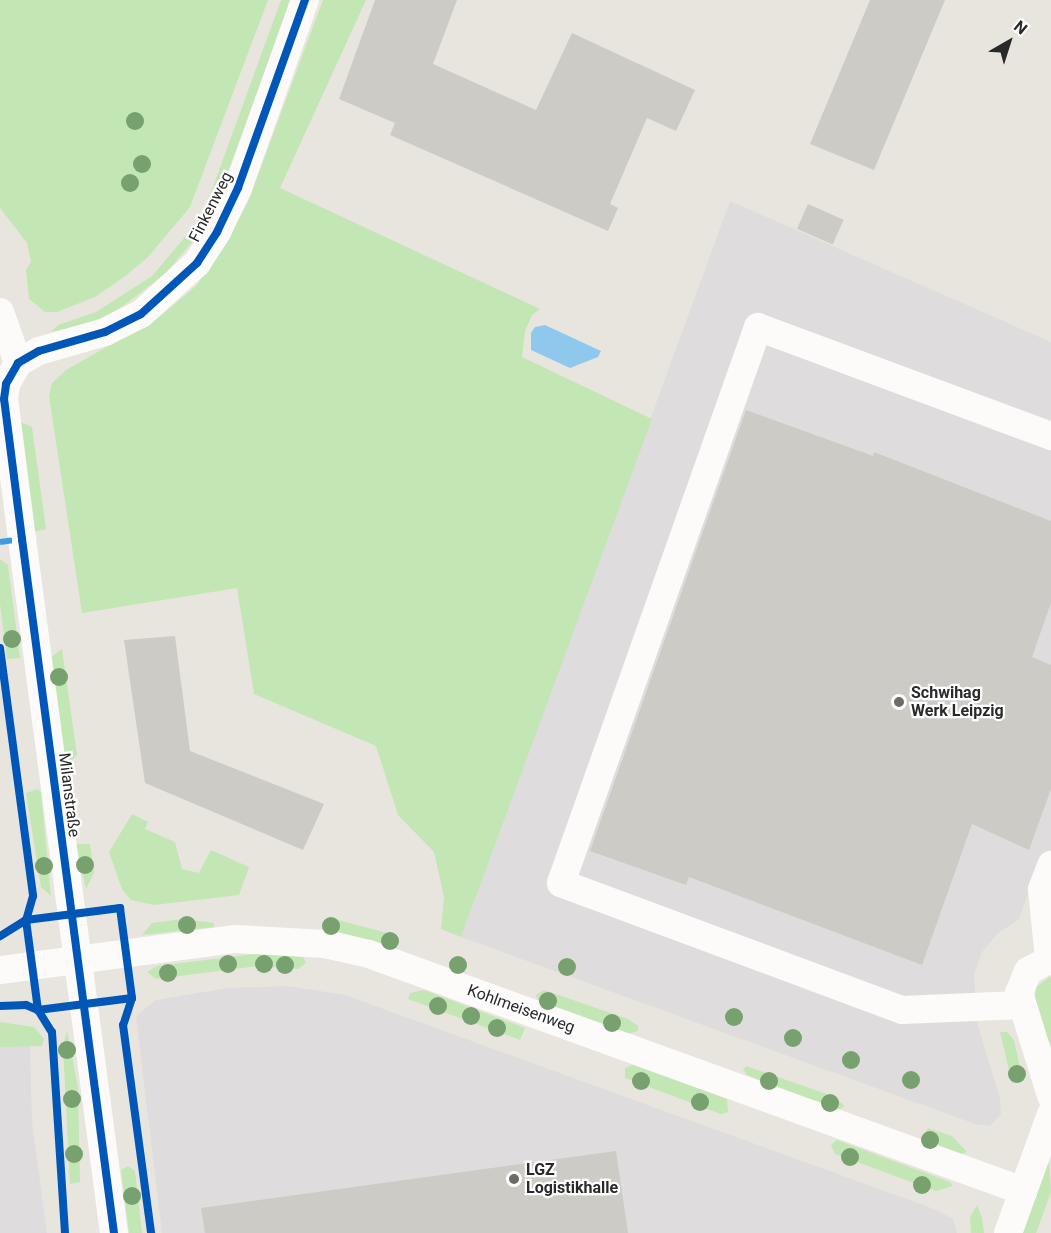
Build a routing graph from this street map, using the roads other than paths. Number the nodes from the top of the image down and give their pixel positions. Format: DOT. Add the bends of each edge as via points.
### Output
graph roads {
  1 [pos="305,0"];
  2 [pos="0,312"];
  3 [pos="9,357"];
  4 [pos="1051,436"];
  5 [pos="11,541"];
  6 [pos="1051,865"];
  7 [pos="1050,959"];
  8 [pos="78,960"];
  9 [pos="0,970"];
  10 [pos="1021,1005"];
  11 [pos="1051,1096"];
  12 [pos="1051,1114"];
  13 [pos="1023,1191"];
  14 [pos="114,1233"];
  15 [pos="1008,1233"];
  1 -- 3 [label="street, Finkenweg" via="238,188 218,232 197,263 141,314 105,332"];
  2 -- 3 [label="street"];
  3 -- 5 [label="street, Milanstraße" via="4,399"];
  4 -- 10 [label="street" via="758,327 561,883 902,1010"];
  5 -- 8 [label="street, Milanstraße"];
  6 -- 7 [label="street" via="1042,889"];
  7 -- 10 [label="street" via="1033,967 1022,981"];
  8 -- 9 [label="street, Kohlmeisenweg"];
  8 -- 13 [label="street, Kohlmeisenweg" via="236,939 280,939 369,954"];
  8 -- 14 [label="street, Milanstraße"];
  10 -- 11 [label="street"];
  12 -- 13 [label="street"];
  13 -- 15 [label="street"];
}
